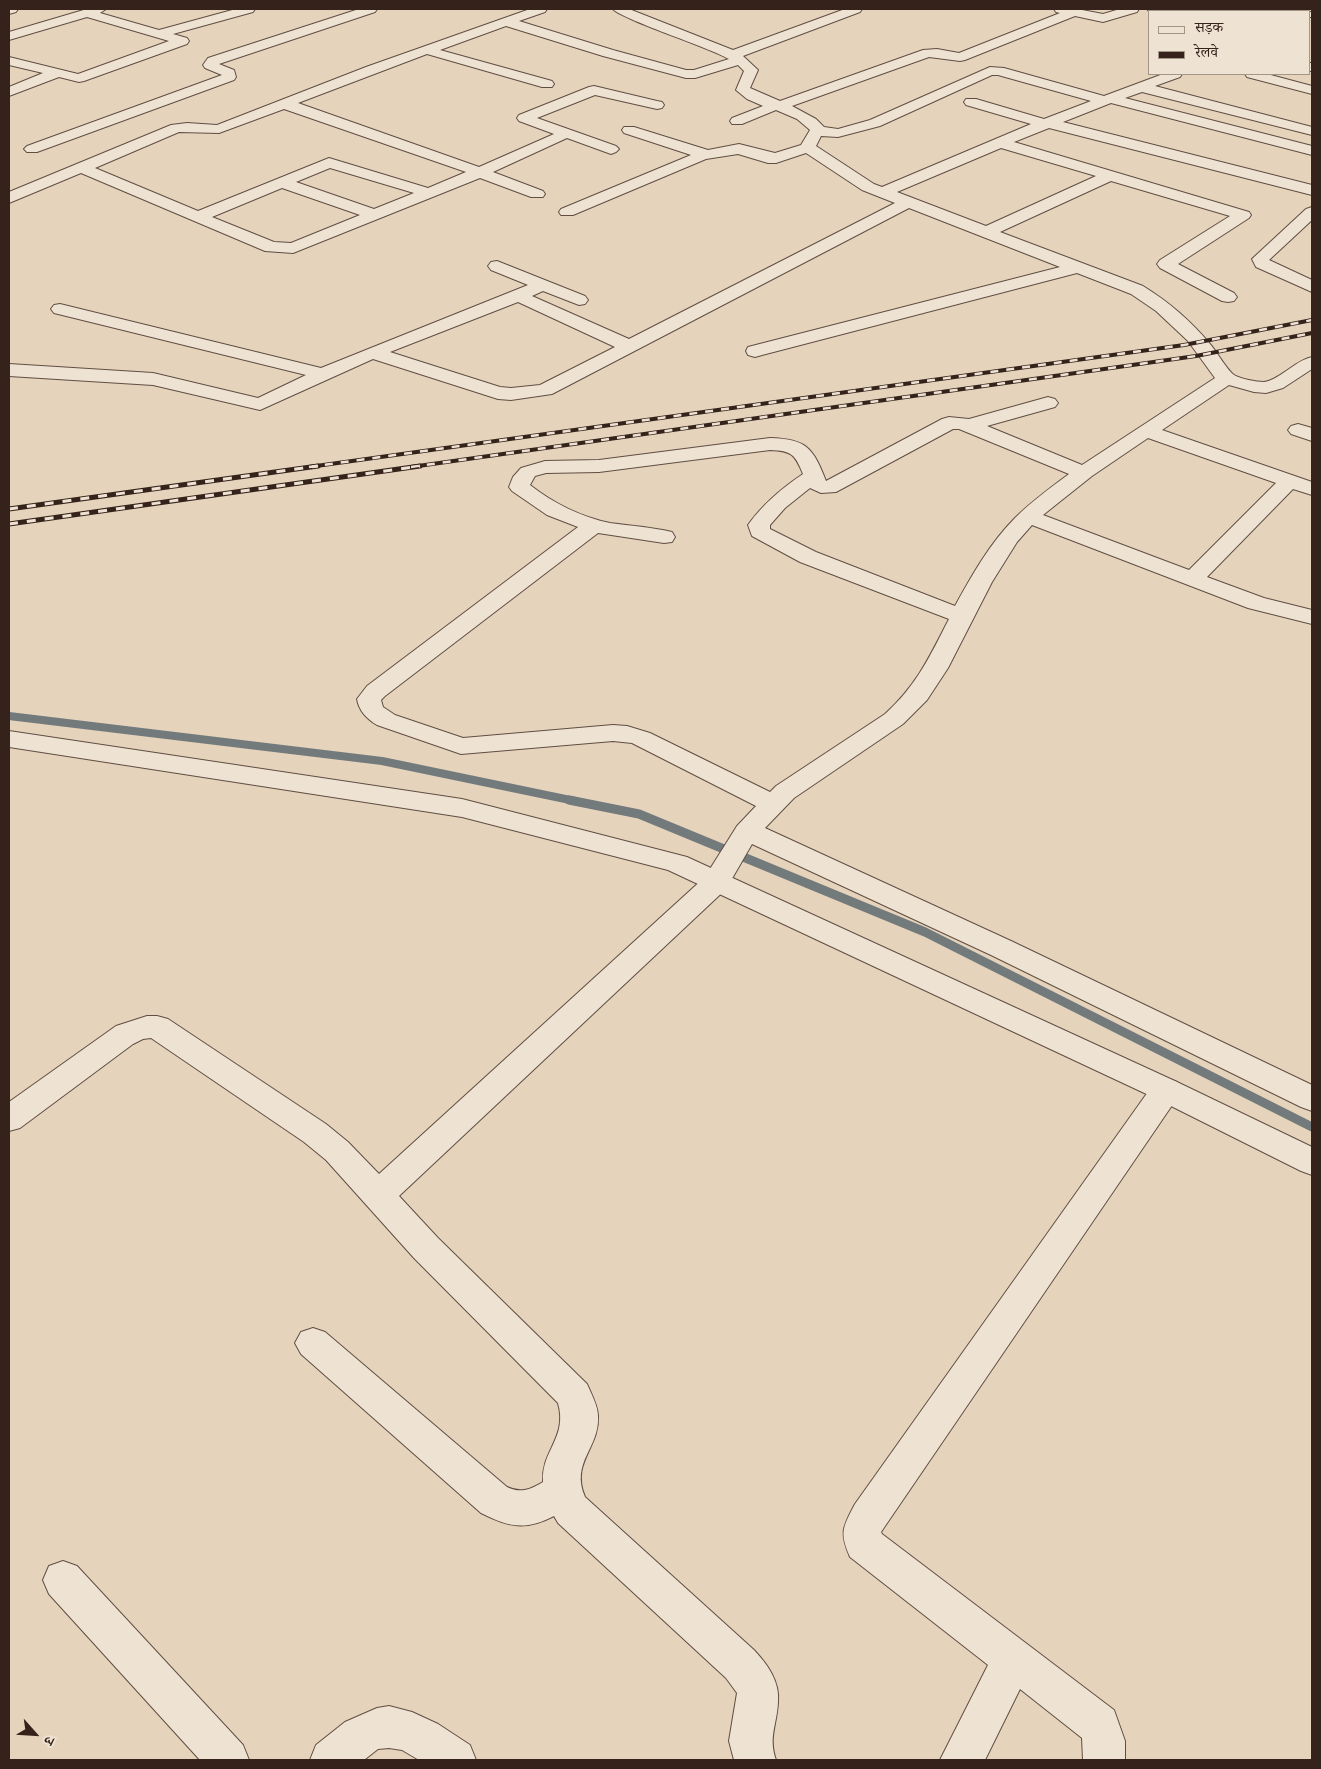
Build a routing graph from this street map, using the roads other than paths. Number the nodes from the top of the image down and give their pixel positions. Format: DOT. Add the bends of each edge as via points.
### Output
graph roads {
  1 [pos="249,9"];
  2 [pos="371,9"];
  3 [pos="541,9"];
  4 [pos="619,9"];
  5 [pos="856,9"];
  6 [pos="1060,9"];
  7 [pos="1133,9"];
  8 [pos="93,11"];
  9 [pos="1074,12"];
  10 [pos="504,22"];
  11 [pos="160,34"];
  12 [pos="9,36"];
  13 [pos="426,50"];
  14 [pos="737,58"];
  15 [pos="9,61"];
  16 [pos="58,73"];
  17 [pos="686,74"];
  18 [pos="1171,75"];
  19 [pos="1256,75"];
  20 [pos="664,83"];
  21 [pos="547,84"];
  22 [pos="1141,87"];
  23 [pos="1312,90"];
  24 [pos="9,92"];
  25 [pos="1108,100"];
  26 [pos="971,102"];
  27 [pos="285,104"];
  28 [pos="657,105"];
  29 [pos="779,105"];
  30 [pos="737,121"];
  31 [pos="1047,124"];
  32 [pos="629,130"];
  33 [pos="1312,131"];
  34 [pos="568,133"];
  35 [pos="813,139"];
  36 [pos="1000,143"];
  37 [pos="32,149"];
  38 [pos="610,149"];
  39 [pos="1312,151"];
  40 [pos="703,155"];
  41 [pos="82,168"];
  42 [pos="480,172"];
  43 [pos="1111,175"];
  44 [pos="281,182"];
  45 [pos="1312,190"];
  46 [pos="429,193"];
  47 [pos="882,193"];
  48 [pos="537,194"];
  49 [pos="9,198"];
  50 [pos="907,203"];
  51 [pos="567,212"];
  52 [pos="1312,212"];
  53 [pos="375,215"];
  54 [pos="197,216"];
  55 [pos="987,232"];
  56 [pos="497,266"];
  57 [pos="1079,267"];
  58 [pos="542,285"];
  59 [pos="1312,287"];
  60 [pos="518,296"];
  61 [pos="1228,297"];
  62 [pos="578,300"];
  63 [pos="60,309"];
  64 [pos="631,347"];
  65 [pos="373,352"];
  66 [pos="755,352"];
  67 [pos="1312,363"];
  68 [pos="9,370"];
  69 [pos="323,374"];
  70 [pos="1225,378"];
  71 [pos="1048,403"];
  72 [pos="968,425"];
  73 [pos="1147,430"];
  74 [pos="1084,473"];
  75 [pos="814,476"];
  76 [pos="1290,481"];
  77 [pos="1312,489"];
  78 [pos="1029,517"];
  79 [pos="594,525"];
  80 [pos="664,537"];
  81 [pos="1192,579"];
  82 [pos="962,616"];
  83 [pos="1312,617"];
  84 [pos="9,739"];
  85 [pos="772,804"];
  86 [pos="748,830"];
  87 [pos="721,873"];
  88 [pos="1166,1090"];
  89 [pos="1312,1099"];
  90 [pos="9,1119"];
  91 [pos="1312,1162"];
  92 [pos="378,1195"];
  93 [pos="313,1343"];
  94 [pos="563,1491"];
  95 [pos="63,1580"];
  96 [pos="1013,1659"];
  97 [pos="228,1760"];
  98 [pos="330,1760"];
  99 [pos="455,1760"];
  100 [pos="755,1760"];
  101 [pos="960,1760"];
  102 [pos="1104,1760"];
  1 -- 11 [label="street"];
  2 -- 37 [label="street" via="214,61 210,65 229,73 229,77"];
  3 -- 10 [label="street"];
  4 -- 14 [label="street" via="646,14"];
  5 -- 14 [label="street"];
  6 -- 9 [label="street"];
  7 -- 9 [label="street" via="1103,18"];
  8 -- 11 [label="street"];
  8 -- 12 [label="street"];
  9 -- 29 [label="street" via="960,57 928,53"];
  10 -- 13 [label="street"];
  10 -- 17 [label="street"];
  11 -- 16 [label="street" via="182,42 84,77"];
  13 -- 21 [label="street"];
  13 -- 27 [label="street"];
  14 -- 17 [label="street" via="695,74"];
  14 -- 29 [label="street" via="751,70 743,90"];
  15 -- 16 [label="street"];
  16 -- 24 [label="street"];
  17 -- 20 [label="street"];
  18 -- 22 [label="street"];
  19 -- 23 [label="street"];
  22 -- 25 [label="street"];
  22 -- 33 [label="street"];
  25 -- 31 [label="street"];
  25 -- 35 [label="street" via="990,71 875,123"];
  25 -- 39 [label="street"];
  26 -- 31 [label="street"];
  27 -- 41 [label="street" via="219,129 176,128"];
  27 -- 42 [label="street"];
  28 -- 34 [label="street" via="594,90 524,118"];
  29 -- 30 [label="street"];
  29 -- 35 [label="street" via="814,124 818,129"];
  31 -- 36 [label="street"];
  31 -- 45 [label="street"];
  32 -- 40 [label="street"];
  34 -- 38 [label="street"];
  34 -- 42 [label="street"];
  35 -- 40 [label="street" via="776,158 739,149"];
  35 -- 47 [label="street" via="863,185"];
  36 -- 43 [label="street"];
  36 -- 47 [label="street"];
  40 -- 51 [label="street"];
  41 -- 49 [label="street"];
  41 -- 54 [label="street"];
  42 -- 46 [label="street"];
  42 -- 48 [label="street"];
  43 -- 55 [label="street"];
  43 -- 61 [label="street" via="1243,215 1166,264"];
  44 -- 46 [label="street" via="329,163"];
  44 -- 53 [label="street"];
  44 -- 54 [label="street"];
  46 -- 53 [label="street"];
  47 -- 50 [label="street"];
  50 -- 55 [label="street"];
  50 -- 64 [label="street"];
  52 -- 59 [label="street" via="1260,259 1262,264"];
  53 -- 54 [label="street" via="293,248 282,249"];
  55 -- 57 [label="street"];
  56 -- 58 [label="street"];
  57 -- 66 [label="street"];
  57 -- 70 [label="street" via="1158,302 1204,348"];
  58 -- 60 [label="street"];
  58 -- 62 [label="street"];
  60 -- 64 [label="street"];
  60 -- 65 [label="street"];
  63 -- 69 [label="street"];
  64 -- 65 [label="street" via="553,387 511,394 498,393"];
  65 -- 69 [label="street"];
  67 -- 70 [label="street" via="1271,387"];
  68 -- 69 [label="street" via="153,379 260,404"];
  70 -- 73 [label="street"];
  71 -- 72 [label="street"];
  72 -- 74 [label="street"];
  72 -- 75 [label="street" via="949,423 829,488 821,487"];
  73 -- 74 [label="street"];
  73 -- 76 [label="street"];
  74 -- 78 [label="street"];
  75 -- 79 [label="street" via="805,453 787,444 770,444 599,466 545,467 522,477 519,487 527,493 566,515"];
  75 -- 82 [label="street" via="771,508 758,524 765,535 808,557"];
  76 -- 77 [label="street"];
  76 -- 81 [label="street"];
  78 -- 81 [label="street"];
  78 -- 82 [label="street" via="1011,536 980,580"];
  79 -- 80 [label="street"];
  79 -- 85 [label="street" via="376,691 369,699 371,708 386,720 461,746 627,734"];
  81 -- 83 [label="street" via="1256,603"];
  82 -- 85 [label="street" via="935,672 910,706"];
  84 -- 87 [label="street" via="462,808"];
  85 -- 86 [label="street"];
  86 -- 87 [label="street"];
  86 -- 89 [label="street"];
  87 -- 88 [label="street" via="888,960"];
  87 -- 92 [label="street"];
  88 -- 91 [label="street"];
  88 -- 96 [label="street" via="862,1530 864,1544"];
  90 -- 92 [label="street" via="122,1036 146,1026 157,1027 316,1133"];
  92 -- 94 [label="street" via="426,1248 574,1395 580,1416 577,1436 561,1468"];
  93 -- 94 [label="street" via="494,1500 508,1508 527,1510"];
  94 -- 100 [label="street" via="571,1510 740,1664 755,1682 759,1702 750,1734 751,1753"];
  95 -- 97 [label="street"];
  96 -- 101 [label="street"];
  96 -- 102 [label="street" via="1099,1725 1104,1741"];
  98 -- 99 [label="street" via="365,1734 387,1726 407,1729"];
}
